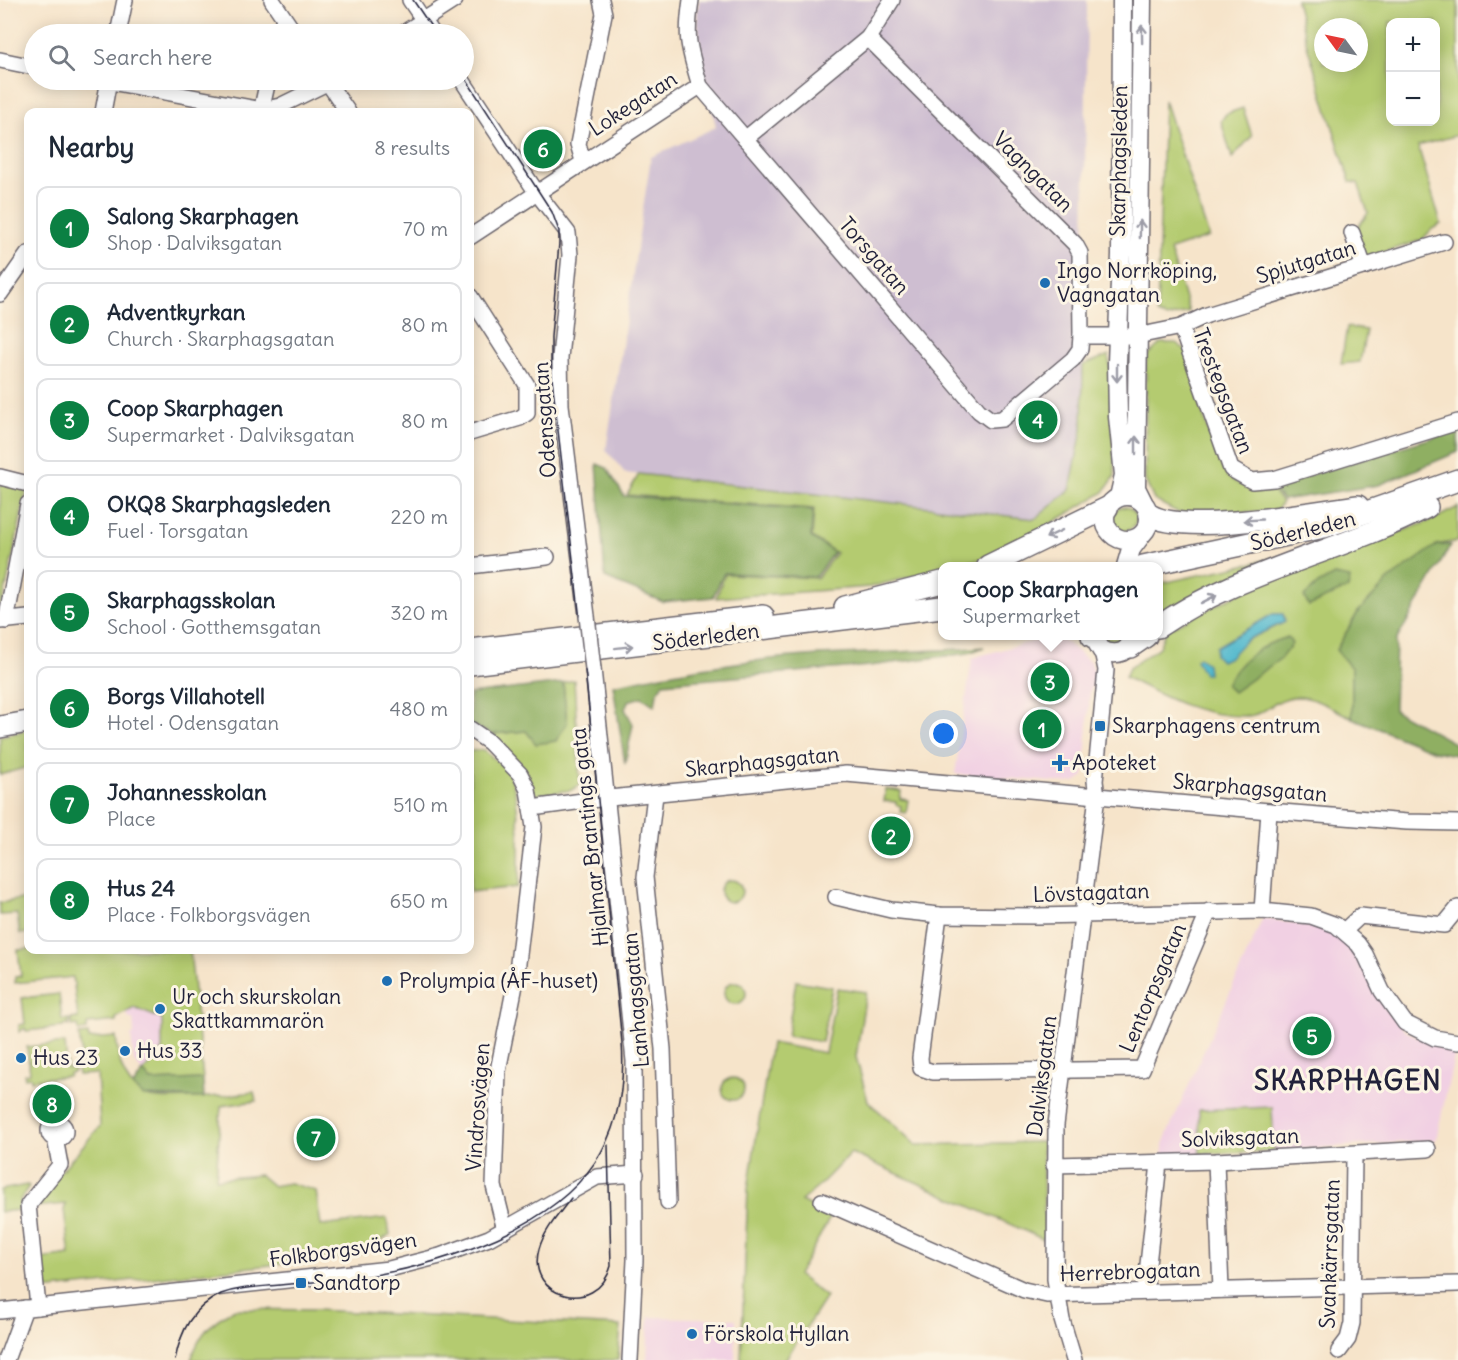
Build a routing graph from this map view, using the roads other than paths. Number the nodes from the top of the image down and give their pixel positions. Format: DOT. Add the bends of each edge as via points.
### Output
graph roads {
  1 [pos="125,0"];
  2 [pos="272,0"];
  3 [pos="410,0"];
  4 [pos="455,0"];
  5 [pos="601,0"];
  6 [pos="691,0"];
  7 [pos="892,0"];
  8 [pos="1122,0"];
  9 [pos="1142,0"];
  10 [pos="284,20"];
  11 [pos="423,21"];
  12 [pos="120,24"];
  13 [pos="282,24"];
  14 [pos="287,24"];
  15 [pos="418,24"];
  16 [pos="425,24"];
  17 [pos="868,38"];
  18 [pos="0,60"];
  19 [pos="24,65"];
  20 [pos="700,86"];
  21 [pos="105,90"];
  22 [pos="156,90"];
  23 [pos="266,90"];
  24 [pos="311,90"];
  25 [pos="335,90"];
  26 [pos="469,90"];
  27 [pos="103,108"];
  28 [pos="247,108"];
  29 [pos="263,108"];
  30 [pos="273,108"];
  31 [pos="346,108"];
  32 [pos="745,139"];
  33 [pos="583,161"];
  34 [pos="537,193"];
  35 [pos="1352,233"];
  36 [pos="474,234"];
  37 [pos="1444,242"];
  38 [pos="1364,267"];
  39 [pos="22,273"];
  40 [pos="0,281"];
  41 [pos="0,294"];
  42 [pos="474,302"];
  43 [pos="1181,327"];
  44 [pos="1082,336"];
  45 [pos="1137,336"];
  46 [pos="1118,337"];
  47 [pos="1458,422"];
  48 [pos="474,432"];
  49 [pos="0,477"];
  50 [pos="1458,480"];
  51 [pos="24,481"];
  52 [pos="1458,493"];
  53 [pos="1113,502"];
  54 [pos="1421,502"];
  55 [pos="1146,508"];
  56 [pos="24,523"];
  57 [pos="1124,547"];
  58 [pos="547,557"];
  59 [pos="581,561"];
  60 [pos="998,562"];
  61 [pos="1126,562"];
  62 [pos="1163,563"];
  63 [pos="474,566"];
  64 [pos="1163,576"];
  65 [pos="938,583"];
  66 [pos="938,595"];
  67 [pos="938,607"];
  68 [pos="851,612"];
  69 [pos="24,618"];
  70 [pos="938,620"];
  71 [pos="3,621"];
  72 [pos="1163,624"];
  73 [pos="1095,640"];
  74 [pos="1096,640"];
  75 [pos="1133,643"];
  76 [pos="474,650"];
  77 [pos="474,663"];
  78 [pos="24,712"];
  79 [pos="0,716"];
  80 [pos="24,723"];
  81 [pos="0,727"];
  82 [pos="474,732"];
  83 [pos="655,795"];
  84 [pos="1097,796"];
  85 [pos="608,798"];
  86 [pos="532,808"];
  87 [pos="1269,811"];
  88 [pos="1458,823"];
  89 [pos="836,897"];
  90 [pos="1458,908"];
  91 [pos="1209,911"];
  92 [pos="1262,911"];
  93 [pos="939,915"];
  94 [pos="1083,915"];
  95 [pos="1344,931"];
  96 [pos="1458,1042"];
  97 [pos="1062,1071"];
  98 [pos="55,1138"];
  99 [pos="1428,1149"];
  100 [pos="1354,1154"];
  101 [pos="1216,1161"];
  102 [pos="1159,1163"];
  103 [pos="1054,1165"];
  104 [pos="636,1174"];
  105 [pos="822,1201"];
  106 [pos="668,1202"];
  107 [pos="506,1230"];
  108 [pos="1458,1284"];
  109 [pos="1354,1286"];
  110 [pos="1221,1290"];
  111 [pos="1145,1292"];
  112 [pos="1057,1296"];
  113 [pos="32,1308"];
  114 [pos="0,1311"];
  115 [pos="1339,1351"];
  116 [pos="6,1360"];
  117 [pos="630,1360"];
  118 [pos="1074,1360"];
  1 -- 12 [label="street"];
  2 -- 10 [label="street"];
  3 -- 11 [label="street"];
  4 -- 11 [label="street"];
  5 -- 33 [label="street" via="604,14 578,144"];
  6 -- 20 [label="street, Torsgatan" via="687,35 690,60"];
  7 -- 17 [label="street"];
  8 -- 46 [label="main road, Skarphagsleden"];
  45 -- 9 [label="main road, Skarphagsleden, one-way"];
  10 -- 13 [label="street"];
  10 -- 14 [label="street"];
  11 -- 15 [label="street"];
  11 -- 16 [label="street"];
  17 -- 32 [label="street"];
  17 -- 44 [label="street, Vagngatan" via="1076,244 1080,253"];
  18 -- 19 [label="street"];
  20 -- 32 [label="street, Torsgatan"];
  20 -- 33 [label="street, Lokegatan"];
  21 -- 27 [label="street"];
  22 -- 28 [label="street"];
  23 -- 29 [label="street"];
  24 -- 30 [label="street"];
  25 -- 31 [label="street"];
  26 -- 34 [label="street, Odensgatan"];
  32 -- 44 [label="street, Torsgatan" via="979,411 991,420 1002,419 1073,359"];
  33 -- 34 [label="street, Lokegatan"];
  34 -- 36 [label="street, Lokegatan"];
  34 -- 59 [label="street, Odensgatan" via="561,238 568,275 560,358 561,405"];
  35 -- 38 [label="street"];
  37 -- 38 [label="street, Spjutgatan"];
  38 -- 43 [label="street, Spjutgatan" via="1201,317"];
  39 -- 40 [label="street"];
  39 -- 41 [label="street"];
  42 -- 48 [label="street" via="527,385 527,413"];
  43 -- 45 [label="street, Trestegsgatan"];
  43 -- 47 [label="street, Trestegsgatan" via="1225,458 1238,475 1252,481 1274,479"];
  44 -- 46 [label="street"];
  45 -- 46 [label="street, Trestegsgatan"];
  55 -- 45 [label="main road, Skarphagsleden, one-way" via="1136,488"];
  46 -- 53 [label="main road, Skarphagsleden, one-way" via="1118,417 1124,475"];
  49 -- 51 [label="street"];
  50 -- 54 [label="highway, Söderleden"];
  52 -- 54 [label="highway, Söderleden"];
  53 -- 55 [label="main road" via="1128,495"];
  53 -- 57 [label="main road" via="1104,520"];
  53 -- 60 [label="highway, one-way"];
  54 -- 55 [label="highway, one-way" via="1261,520 1172,523"];
  54 -- 62 [label="highway, Söderleden"];
  54 -- 64 [label="highway, Söderleden" via="1336,536"];
  72 -- 54 [label="highway, one-way" via="1212,597 1388,527"];
  55 -- 57 [label="main road" via="1147,530"];
  56 -- 71 [label="street"];
  57 -- 61 [label="main road"];
  58 -- 63 [label="street"];
  59 -- 85 [label="street, Hjalmar Brantings gata, bridge"];
  65 -- 68 [label="highway"];
  66 -- 68 [label="highway, Söderleden"];
  67 -- 68 [label="highway, Söderleden"];
  68 -- 70 [label="highway"];
  68 -- 76 [label="highway, Söderleden"];
  77 -- 68 [label="highway, Söderleden, one-way"];
  69 -- 71 [label="street"];
  73 -- 84 [label="street, Dalviksgatan" via="1106,670 1095,781"];
  74 -- 75 [label="main road" via="1113,654"];
  75 -- 84 [label="street, Dalviksgatan" via="1115,675 1104,783"];
  78 -- 79 [label="highway"];
  80 -- 81 [label="highway"];
  82 -- 86 [label="street, Vindrosvägen" via="520,774"];
  83 -- 84 [label="street, Skarphagsgatan" via="846,774"];
  83 -- 85 [label="street, Skarphagsgatan"];
  83 -- 106 [label="street, Lanhagsgatan" via="645,877 663,1049"];
  84 -- 87 [label="street, Skarphagsgatan"];
  84 -- 94 [label="street, Dalviksgatan"];
  85 -- 86 [label="street, Skarphagsgatan"];
  85 -- 104 [label="street, Hjalmar Brantings gata" via="634,1060"];
  86 -- 107 [label="street, Vindrosvägen" via="534,843 519,964 498,1071 494,1186"];
  87 -- 88 [label="street, Skarphagsgatan"];
  87 -- 92 [label="street"];
  89 -- 93 [label="street, Lövstagatan" via="891,910"];
  90 -- 95 [label="street" via="1444,925 1360,916"];
  91 -- 92 [label="street, Lövstagatan"];
  91 -- 94 [label="street, Lövstagatan"];
  91 -- 97 [label="street, Lentorpsgatan" via="1142,1069"];
  92 -- 95 [label="street, Lövstagatan" via="1311,916"];
  93 -- 94 [label="street, Lövstagatan"];
  93 -- 97 [label="street, Lentorpsgatan" via="921,1068 933,1072"];
  94 -- 97 [label="street, Dalviksgatan"];
  95 -- 96 [label="street, Lövstagatan" via="1365,954 1392,1009 1405,1023 1435,1038"];
  97 -- 103 [label="street, Dalviksgatan"];
  98 -- 113 [label="street" via="60,1165 28,1205"];
  99 -- 100 [label="street, Solviksgatan"];
  100 -- 101 [label="street, Solviksgatan"];
  100 -- 109 [label="street, Svankärrsgatan"];
  101 -- 102 [label="street, Solviksgatan"];
  101 -- 110 [label="street"];
  102 -- 103 [label="street, Solviksgatan"];
  102 -- 111 [label="street"];
  103 -- 112 [label="street, Dalviksgatan"];
  104 -- 107 [label="street, Folkborgsvägen" via="589,1180"];
  104 -- 117 [label="street, Hjalmar Brantings gata"];
  105 -- 112 [label="street, Herrebrogatan" via="1024,1290"];
  107 -- 113 [label="street, Folkborgsvägen" via="440,1256 377,1271"];
  108 -- 109 [label="street, Herrebrogatan"];
  109 -- 110 [label="street, Herrebrogatan"];
  109 -- 115 [label="street, Svankärrsgatan" via="1348,1339"];
  110 -- 111 [label="street, Herrebrogatan"];
  111 -- 112 [label="street, Herrebrogatan"];
  112 -- 118 [label="street, Dalviksgatan"];
  113 -- 114 [label="street, Folkborgsvägen"];
  113 -- 116 [label="street"];
}
